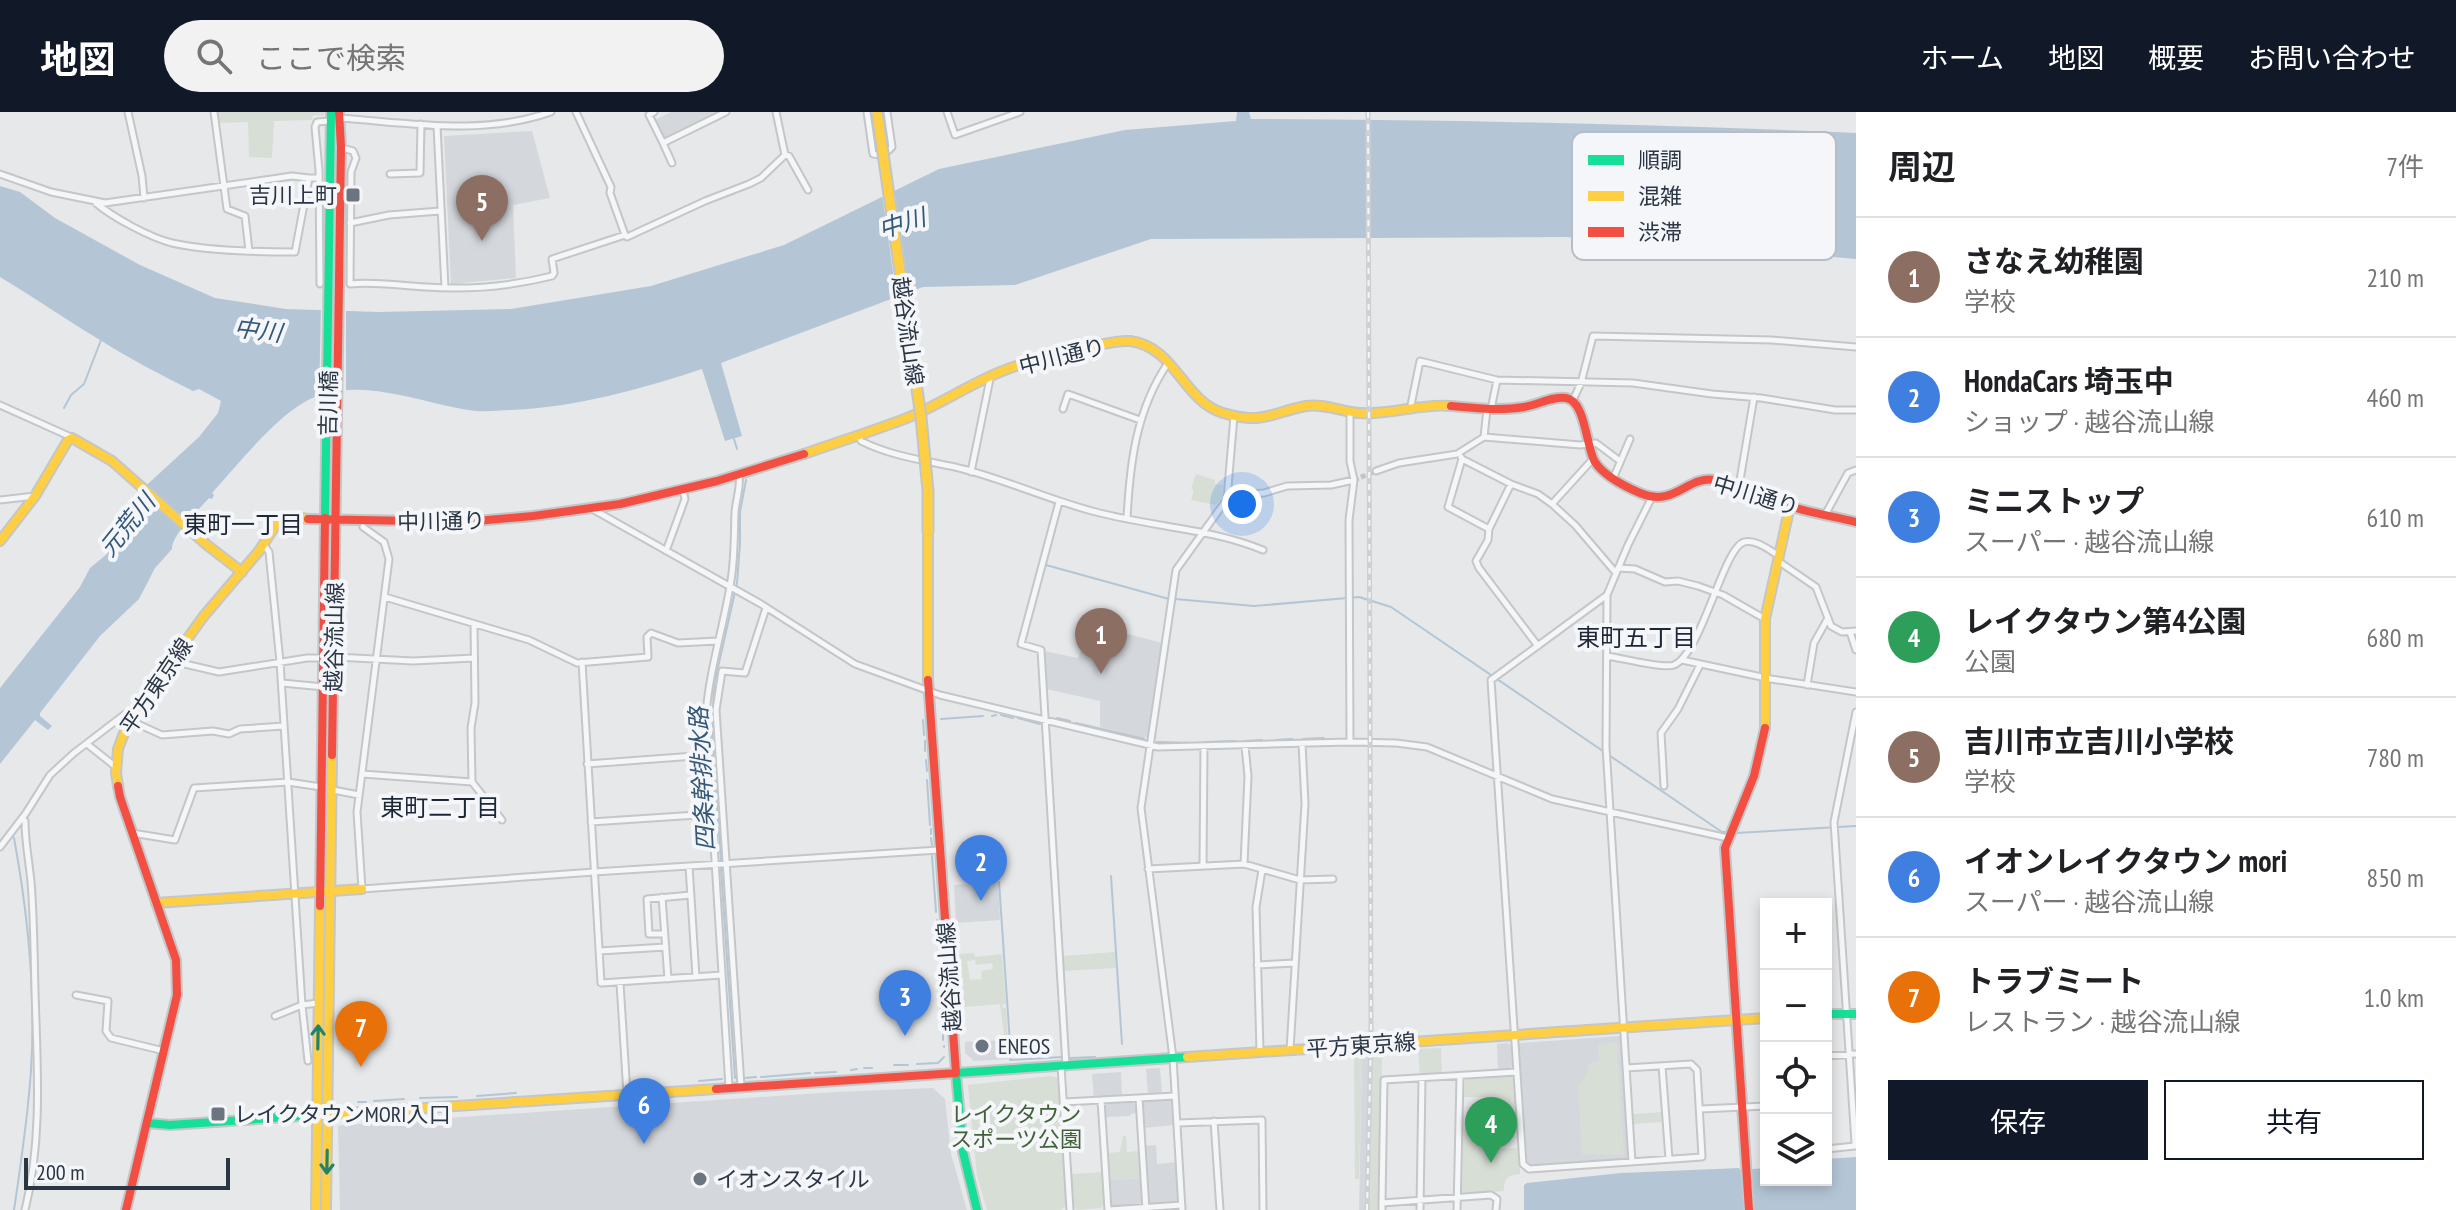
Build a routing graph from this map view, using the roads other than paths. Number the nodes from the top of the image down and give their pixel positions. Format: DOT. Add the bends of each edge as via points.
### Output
graph roads {
  1 [pos="128,112"];
  2 [pos="214,112"];
  3 [pos="551,112"];
  4 [pos="576,112"];
  5 [pos="654,112"];
  6 [pos="726,112"];
  7 [pos="776,112"];
  8 [pos="867,112"];
  9 [pos="877,112"];
  10 [pos="887,112"];
  11 [pos="947,112"];
  12 [pos="1020,112"];
  13 [pos="335,116"];
  14 [pos="421,124"];
  15 [pos="437,126"];
  16 [pos="663,143"];
  17 [pos="341,147"];
  18 [pos="785,155"];
  19 [pos="672,163"];
  20 [pos="0,174"];
  21 [pos="390,174"];
  22 [pos="309,178"];
  23 [pos="319,178"];
  24 [pos="225,186"];
  25 [pos="808,190"];
  26 [pos="144,198"];
  27 [pos="95,202"];
  28 [pos="440,211"];
  29 [pos="350,223"];
  30 [pos="625,235"];
  31 [pos="249,251"];
  32 [pos="320,284"];
  33 [pos="445,288"];
  34 [pos="334,299"];
  35 [pos="1856,347"];
  36 [pos="1169,363"];
  37 [pos="990,376"];
  38 [pos="1497,380"];
  39 [pos="1581,383"];
  40 [pos="1754,397"];
  41 [pos="1572,400"];
  42 [pos="0,405"];
  43 [pos="1063,409"];
  44 [pos="1489,409"];
  45 [pos="1410,410"];
  46 [pos="1856,410"];
  47 [pos="1350,411"];
  48 [pos="1234,416"];
  49 [pos="1140,420"];
  50 [pos="858,435"];
  51 [pos="1484,437"];
  52 [pos="72,438"];
  53 [pos="1630,439"];
  54 [pos="1589,443"];
  55 [pos="1460,456"];
  56 [pos="1593,460"];
  57 [pos="1620,461"];
  58 [pos="1856,470"];
  59 [pos="1376,471"];
  60 [pos="971,472"];
  61 [pos="739,475"];
  62 [pos="1613,479"];
  63 [pos="1354,480"];
  64 [pos="1511,484"];
  65 [pos="1739,486"];
  66 [pos="683,490"];
  67 [pos="1227,495"];
  68 [pos="35,496"];
  69 [pos="1652,497"];
  70 [pos="0,500"];
  71 [pos="1059,502"];
  72 [pos="1552,504"];
  73 [pos="1790,506"];
  74 [pos="331,507"];
  75 [pos="592,508"];
  76 [pos="1825,515"];
  77 [pos="1127,518"];
  78 [pos="331,519"];
  79 [pos="1856,522"];
  80 [pos="363,527"];
  81 [pos="1489,529"];
  82 [pos="1203,532"];
  83 [pos="0,541"];
  84 [pos="264,544"];
  85 [pos="1263,550"];
  86 [pos="666,551"];
  87 [pos="1778,558"];
  88 [pos="1617,571"];
  89 [pos="242,572"];
  90 [pos="731,586"];
  91 [pos="1716,592"];
  92 [pos="1607,595"];
  93 [pos="385,597"];
  94 [pos="766,608"];
  95 [pos="1829,618"];
  96 [pos="1765,619"];
  97 [pos="474,624"];
  98 [pos="1853,631"];
  99 [pos="718,641"];
  100 [pos="1538,646"];
  101 [pos="1856,650"];
  102 [pos="1607,656"];
  103 [pos="329,658"];
  104 [pos="377,658"];
  105 [pos="474,658"];
  106 [pos="1682,660"];
  107 [pos="172,661"];
  108 [pos="280,662"];
  109 [pos="582,662"];
  110 [pos="1700,665"];
  111 [pos="1765,677"];
  112 [pos="282,683"];
  113 [pos="1807,685"];
  114 [pos="324,687"];
  115 [pos="929,692"];
  116 [pos="1856,692"];
  117 [pos="1856,712"];
  118 [pos="131,717"];
  119 [pos="1044,720"];
  120 [pos="284,726"];
  121 [pos="1350,742"];
  122 [pos="1302,743"];
  123 [pos="87,744"];
  124 [pos="1150,746"];
  125 [pos="1204,746"];
  126 [pos="1245,746"];
  127 [pos="708,755"];
  128 [pos="587,764"];
  129 [pos="116,767"];
  130 [pos="362,774"];
  131 [pos="1497,778"];
  132 [pos="288,782"];
  133 [pos="472,782"];
  134 [pos="1664,786"];
  135 [pos="327,789"];
  136 [pos="359,795"];
  137 [pos="1610,813"];
  138 [pos="712,814"];
  139 [pos="22,818"];
  140 [pos="502,820"];
  141 [pos="591,822"];
  142 [pos="132,833"];
  143 [pos="1730,834"];
  144 [pos="0,847"];
  145 [pos="940,849"];
  146 [pos="721,864"];
  147 [pos="1244,864"];
  148 [pos="1203,865"];
  149 [pos="689,866"];
  150 [pos="1148,869"];
  151 [pos="1262,870"];
  152 [pos="594,872"];
  153 [pos="1333,879"];
  154 [pos="1300,880"];
  155 [pos="362,889"];
  156 [pos="326,891"];
  157 [pos="295,893"];
  158 [pos="691,895"];
  159 [pos="662,897"];
  160 [pos="156,903"];
  161 [pos="665,934"];
  162 [pos="666,947"];
  163 [pos="599,951"];
  164 [pos="1295,963"];
  165 [pos="1257,965"];
  166 [pos="722,975"];
  167 [pos="696,977"];
  168 [pos="668,979"];
  169 [pos="620,983"];
  170 [pos="76,995"];
  171 [pos="318,1003"];
  172 [pos="302,1005"];
  173 [pos="1852,1014"];
  174 [pos="275,1016"];
  175 [pos="1760,1018"];
  176 [pos="1737,1020"];
  177 [pos="1623,1027"];
  178 [pos="1514,1035"];
  179 [pos="165,1051"];
  180 [pos="1290,1051"];
  181 [pos="1260,1052"];
  182 [pos="1853,1054"];
  183 [pos="1832,1056"];
  184 [pos="1173,1058"];
  185 [pos="308,1061"];
  186 [pos="1064,1066"];
  187 [pos="1662,1066"];
  188 [pos="1626,1068"];
  189 [pos="1516,1072"];
  190 [pos="956,1073"];
  191 [pos="1460,1077"];
  192 [pos="1422,1078"];
  193 [pos="741,1087"];
  194 [pos="730,1088"];
  195 [pos="627,1095"];
  196 [pos="1175,1096"];
  197 [pos="1139,1098"];
  198 [pos="1101,1100"];
  199 [pos="1064,1102"];
  200 [pos="1855,1104"];
  201 [pos="1760,1106"];
  202 [pos="1743,1107"];
  203 [pos="1700,1109"];
  204 [pos="322,1115"];
  205 [pos="1214,1121"];
  206 [pos="147,1123"];
  207 [pos="1178,1123"];
  208 [pos="1832,1148"];
  209 [pos="1669,1159"];
  210 [pos="1632,1162"];
  211 [pos="1457,1199"];
  212 [pos="1421,1200"];
  213 [pos="1382,1206"];
  214 [pos="1182,1208"];
  215 [pos="1146,1209"];
  216 [pos="25,1210"];
  217 [pos="126,1210"];
  218 [pos="316,1210"];
  219 [pos="326,1210"];
  220 [pos="977,1210"];
  221 [pos="1070,1210"];
  222 [pos="1108,1210"];
  223 [pos="1220,1210"];
  224 [pos="1263,1210"];
  225 [pos="1420,1210"];
  226 [pos="1457,1210"];
  227 [pos="1496,1210"];
  228 [pos="1749,1210"];
  1 -- 26 [label="street"];
  2 -- 24 [label="street"];
  3 -- 15 [label="street" via="491,126"];
  4 -- 30 [label="street" via="611,187"];
  5 -- 16 [label="street" via="649,115"];
  6 -- 16 [label="street"];
  7 -- 18 [label="street"];
  8 -- 10 [label="street" via="873,154 878,155 892,147"];
  9 -- 115 [label="main road, 越谷流山線, bridge" via="928,491"];
  11 -- 12 [label="street" via="955,135"];
  13 -- 14 [label="street"];
  13 -- 17 [label="main road"];
  13 -- 23 [label="street" via="316,124"];
  13 -- 34 [label="main road"];
  14 -- 15 [label="street"];
  14 -- 21 [label="street" via="420,173"];
  15 -- 28 [label="street"];
  16 -- 19 [label="street"];
  17 -- 29 [label="street" via="356,158"];
  17 -- 34 [label="main road"];
  18 -- 25 [label="street"];
  18 -- 30 [label="street" via="761,178"];
  20 -- 27 [label="street"];
  22 -- 23 [label="street"];
  22 -- 24 [label="street"];
  22 -- 31 [label="street" via="295,252"];
  23 -- 32 [label="street"];
  24 -- 26 [label="street"];
  24 -- 31 [label="street" via="227,209 245,216"];
  26 -- 27 [label="street"];
  27 -- 31 [label="street" via="165,241"];
  28 -- 29 [label="street"];
  28 -- 33 [label="street"];
  29 -- 33 [label="street" via="350,284"];
  30 -- 33 [label="street" via="552,259 552,276"];
  34 -- 74 [label="main road, 吉川橋"];
  35 -- 39 [label="street" via="1593,336"];
  36 -- 37 [label="main road, 中川通り" via="1153,348 1129,341 1074,350"];
  36 -- 48 [label="main road, 中川通り" via="1206,405"];
  36 -- 49 [label="street"];
  37 -- 50 [label="main road, 中川通り" via="929,409"];
  37 -- 60 [label="street"];
  38 -- 39 [label="street"];
  38 -- 44 [label="street"];
  38 -- 45 [label="street" via="1420,361"];
  39 -- 40 [label="street" via="1633,383"];
  39 -- 41 [label="street"];
  40 -- 46 [label="street"];
  40 -- 65 [label="street"];
  41 -- 44 [label="main road, 中川通り"];
  41 -- 54 [label="main road"];
  42 -- 52 [label="street"];
  43 -- 49 [label="street" via="1068,394"];
  44 -- 45 [label="main road, 中川通り" via="1441,405"];
  44 -- 51 [label="street"];
  45 -- 47 [label="main road, 中川通り"];
  47 -- 48 [label="main road, 中川通り" via="1309,405 1268,418"];
  47 -- 63 [label="street"];
  48 -- 67 [label="street"];
  49 -- 77 [label="street"];
  50 -- 60 [label="street" via="890,454"];
  50 -- 61 [label="main road, 中川通り"];
  51 -- 54 [label="street"];
  51 -- 55 [label="street"];
  52 -- 68 [label="main road"];
  52 -- 89 [label="main road" via="132,477"];
  53 -- 57 [label="street"];
  54 -- 56 [label="main road"];
  54 -- 57 [label="street"];
  55 -- 59 [label="street"];
  55 -- 64 [label="street"];
  55 -- 81 [label="street" via="1448,507"];
  56 -- 62 [label="main road"];
  56 -- 72 [label="street"];
  57 -- 62 [label="street"];
  58 -- 76 [label="street" via="1848,473"];
  60 -- 71 [label="street"];
  61 -- 66 [label="main road, 中川通り"];
  61 -- 90 [label="street"];
  62 -- 69 [label="main road"];
  63 -- 67 [label="street"];
  63 -- 121 [label="street" via="1349,520"];
  64 -- 72 [label="street"];
  64 -- 81 [label="street"];
  65 -- 69 [label="main road, 中川通り" via="1707,479 1673,495"];
  65 -- 73 [label="main road, 中川通り"];
  66 -- 75 [label="main road, 中川通り"];
  66 -- 86 [label="street" via="685,499"];
  67 -- 82 [label="street"];
  68 -- 70 [label="street"];
  68 -- 83 [label="main road"];
  69 -- 88 [label="street"];
  71 -- 77 [label="street"];
  71 -- 119 [label="street" via="1021,644 1041,650"];
  72 -- 88 [label="street"];
  73 -- 76 [label="main road, 中川通り"];
  73 -- 87 [label="main road"];
  74 -- 78 [label="main road, 越谷流山線"];
  75 -- 78 [label="main road, 中川通り" via="465,522"];
  75 -- 86 [label="street"];
  76 -- 79 [label="main road, 中川通り"];
  77 -- 82 [label="street"];
  78 -- 84 [label="main road, 中川通り" via="285,519"];
  78 -- 103 [label="main road, 越谷流山線"];
  80 -- 93 [label="street" via="387,546"];
  81 -- 100 [label="street" via="1477,556 1479,568"];
  82 -- 85 [label="street"];
  82 -- 124 [label="street" via="1176,570"];
  84 -- 89 [label="main road, 平方東京線"];
  84 -- 108 [label="street"];
  86 -- 90 [label="street"];
  87 -- 91 [label="street" via="1755,542 1743,542"];
  87 -- 95 [label="street" via="1816,587"];
  87 -- 96 [label="main road"];
  88 -- 91 [label="street" via="1635,569 1665,582"];
  88 -- 92 [label="street"];
  89 -- 107 [label="main road, 平方東京線"];
  90 -- 94 [label="street"];
  90 -- 99 [label="street"];
  91 -- 96 [label="street"];
  91 -- 106 [label="street"];
  92 -- 100 [label="street"];
  92 -- 102 [label="street"];
  93 -- 97 [label="street"];
  93 -- 104 [label="street"];
  94 -- 115 [label="street" via="855,664"];
  94 -- 146 [label="street" via="745,673 722,671 718,687"];
  95 -- 98 [label="street" via="1842,632"];
  95 -- 113 [label="street" via="1814,643"];
  96 -- 111 [label="main road"];
  97 -- 105 [label="street"];
  97 -- 109 [label="street"];
  98 -- 101 [label="street"];
  99 -- 109 [label="street" via="678,643 651,633 648,657"];
  99 -- 127 [label="street" via="708,685"];
  100 -- 131 [label="street" via="1491,680"];
  102 -- 106 [label="street" via="1661,667"];
  102 -- 137 [label="street"];
  103 -- 104 [label="street"];
  103 -- 108 [label="street"];
  103 -- 114 [label="main road, 越谷流山線"];
  103 -- 135 [label="main road, 越谷流山線"];
  104 -- 105 [label="street"];
  104 -- 130 [label="street"];
  105 -- 133 [label="street"];
  106 -- 110 [label="street"];
  107 -- 108 [label="street" via="219,672"];
  107 -- 118 [label="main road, 平方東京線"];
  108 -- 112 [label="street"];
  109 -- 128 [label="street"];
  110 -- 111 [label="street"];
  110 -- 134 [label="street" via="1661,733"];
  111 -- 113 [label="street"];
  111 -- 143 [label="main road" via="1765,730 1754,776"];
  112 -- 114 [label="street"];
  112 -- 120 [label="street"];
  113 -- 116 [label="street"];
  114 -- 135 [label="main road, 越谷流山線"];
  115 -- 119 [label="street"];
  115 -- 145 [label="main road, 越谷流山線"];
  117 -- 173 [label="street" via="1834,822"];
  118 -- 120 [label="street" via="162,735"];
  118 -- 123 [label="street" via="125,714"];
  118 -- 129 [label="main road, 平方東京線"];
  119 -- 124 [label="street"];
  119 -- 186 [label="street"];
  120 -- 132 [label="street"];
  121 -- 122 [label="street"];
  121 -- 131 [label="street" via="1427,747"];
  122 -- 126 [label="street"];
  122 -- 154 [label="street"];
  123 -- 129 [label="street"];
  123 -- 139 [label="street" via="50,775"];
  124 -- 125 [label="street"];
  124 -- 150 [label="street" via="1141,808"];
  125 -- 126 [label="street"];
  125 -- 148 [label="street"];
  126 -- 147 [label="street"];
  127 -- 128 [label="street"];
  127 -- 138 [label="street"];
  128 -- 141 [label="street"];
  129 -- 142 [label="main road, 平方東京線"];
  130 -- 133 [label="street"];
  130 -- 136 [label="street"];
  131 -- 137 [label="street"];
  131 -- 178 [label="street"];
  132 -- 135 [label="street"];
  132 -- 142 [label="street" via="194,788 175,840"];
  132 -- 157 [label="street"];
  133 -- 140 [label="street"];
  135 -- 136 [label="street"];
  135 -- 156 [label="main road, 越谷流山線"];
  136 -- 155 [label="street"];
  137 -- 143 [label="street"];
  137 -- 177 [label="street"];
  138 -- 141 [label="street"];
  138 -- 146 [label="street"];
  139 -- 144 [label="street"];
  139 -- 216 [label="street" via="31,881 38,1051 35,1145"];
  141 -- 152 [label="street"];
  142 -- 160 [label="main road, 平方東京線"];
  143 -- 176 [label="main road" via="1725,848"];
  145 -- 146 [label="street"];
  145 -- 190 [label="main road, 越谷流山線"];
  146 -- 149 [label="street"];
  146 -- 166 [label="street"];
  146 -- 193 [label="street"];
  147 -- 148 [label="street"];
  147 -- 151 [label="street"];
  148 -- 150 [label="street"];
  149 -- 152 [label="street"];
  149 -- 158 [label="street"];
  150 -- 184 [label="street"];
  151 -- 154 [label="street"];
  151 -- 165 [label="street" via="1256,907"];
  152 -- 155 [label="street"];
  152 -- 163 [label="street"];
  153 -- 154 [label="street"];
  154 -- 164 [label="street"];
  155 -- 156 [label="main road"];
  156 -- 157 [label="main road"];
  156 -- 171 [label="main road, 越谷流山線"];
  156 -- 204 [label="main road, 越谷流山線"];
  157 -- 160 [label="main road"];
  157 -- 172 [label="street"];
  158 -- 159 [label="street"];
  158 -- 167 [label="street"];
  159 -- 161 [label="street"];
  159 -- 161 [label="street" via="647,899 649,934"];
  160 -- 179 [label="main road, 平方東京線" via="178,973"];
  161 -- 162 [label="street"];
  162 -- 163 [label="street"];
  162 -- 168 [label="street"];
  163 -- 169 [label="street" via="601,983"];
  164 -- 165 [label="street"];
  164 -- 180 [label="street"];
  165 -- 181 [label="street"];
  166 -- 167 [label="street"];
  166 -- 194 [label="street"];
  167 -- 168 [label="street"];
  168 -- 169 [label="street"];
  169 -- 195 [label="street"];
  170 -- 179 [label="street" via="108,1001 106,1031 111,1038"];
  171 -- 172 [label="street"];
  204 -- 171 [label="main road, 越谷流山線, one-way"];
  172 -- 174 [label="street"];
  172 -- 185 [label="street"];
  173 -- 182 [label="street"];
  175 -- 176 [label="main road, 平方東京線"];
  176 -- 177 [label="main road, 平方東京線"];
  176 -- 202 [label="main road"];
  177 -- 178 [label="main road, 平方東京線"];
  177 -- 188 [label="street"];
  178 -- 180 [label="main road, 平方東京線"];
  178 -- 189 [label="street"];
  179 -- 206 [label="main road, 平方東京線"];
  180 -- 181 [label="main road, 平方東京線"];
  181 -- 184 [label="main road, 平方東京線"];
  182 -- 183 [label="street"];
  182 -- 200 [label="street"];
  184 -- 186 [label="main road, 平方東京線"];
  184 -- 196 [label="street"];
  186 -- 190 [label="main road, 平方東京線"];
  186 -- 199 [label="street"];
  187 -- 188 [label="street"];
  187 -- 203 [label="street" via="1691,1064 1697,1070"];
  187 -- 209 [label="street"];
  188 -- 210 [label="street"];
  189 -- 191 [label="street"];
  189 -- 210 [label="street" via="1523,1164 1529,1169"];
  190 -- 193 [label="main road"];
  190 -- 220 [label="main road, 越谷流山線" via="963,1152"];
  191 -- 192 [label="street"];
  191 -- 211 [label="street"];
  192 -- 212 [label="street"];
  192 -- 213 [label="street" via="1384,1080"];
  193 -- 194 [label="main road"];
  194 -- 195 [label="main road"];
  195 -- 204 [label="main road"];
  196 -- 197 [label="street"];
  196 -- 207 [label="street"];
  197 -- 198 [label="street"];
  197 -- 215 [label="street"];
  198 -- 199 [label="street"];
  198 -- 222 [label="street"];
  199 -- 221 [label="street"];
  200 -- 208 [label="street" via="1855,1146"];
  201 -- 202 [label="street"];
  202 -- 203 [label="street"];
  202 -- 228 [label="main road"];
  203 -- 209 [label="street" via="1702,1157"];
  204 -- 206 [label="main road"];
  204 -- 218 [label="main road, 越谷流山線"];
  204 -- 219 [label="main road, 越谷流山線, one-way"];
  205 -- 207 [label="street"];
  205 -- 223 [label="street"];
  205 -- 224 [label="street" via="1262,1120"];
  206 -- 217 [label="main road, 平方東京線"];
  207 -- 214 [label="street"];
  209 -- 210 [label="street"];
  211 -- 212 [label="street"];
  211 -- 226 [label="street"];
  211 -- 227 [label="street" via="1491,1195 1497,1199"];
  212 -- 213 [label="street"];
  212 -- 225 [label="street"];
  214 -- 215 [label="street"];
  215 -- 222 [label="street"];
}
